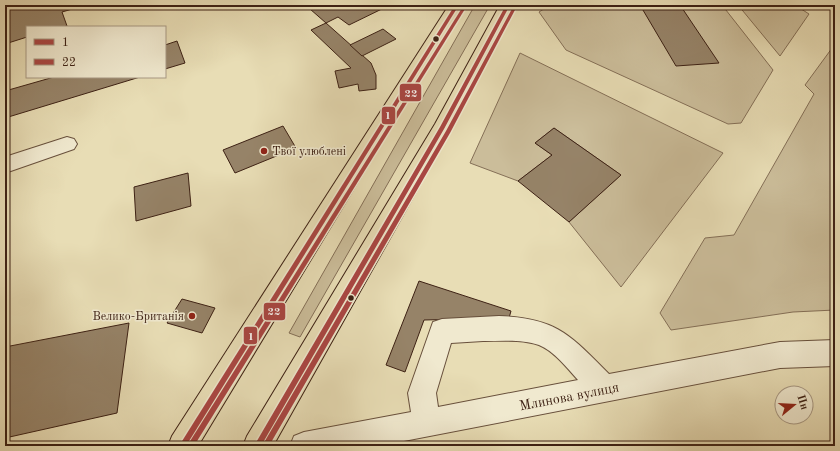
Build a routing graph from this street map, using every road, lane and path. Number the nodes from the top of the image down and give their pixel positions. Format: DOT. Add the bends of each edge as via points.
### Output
graph roads {
  1 [pos="457,5"];
  2 [pos="508,5"];
  3 [pos="67,144"];
  4 [pos="5,165"];
  5 [pos="835,353"];
  6 [pos="605,389"];
  7 [pos="426,423"];
  8 [pos="182,446"];
  9 [pos="257,446"];
  10 [pos="304,446"];
  1 -- 8 [label="main road"];
  2 -- 9 [label="main road" via="442,128"];
  3 -- 4 [label="street"];
  5 -- 6 [label="street, Млинова вулиця" via="780,355"];
  6 -- 7 [label="street, Млинова вулиця"];
  6 -- 7 [label="street" via="564,348 541,332 505,329 442,331 422,392"];
  7 -- 10 [label="street, Млинова вулиця"];
}
